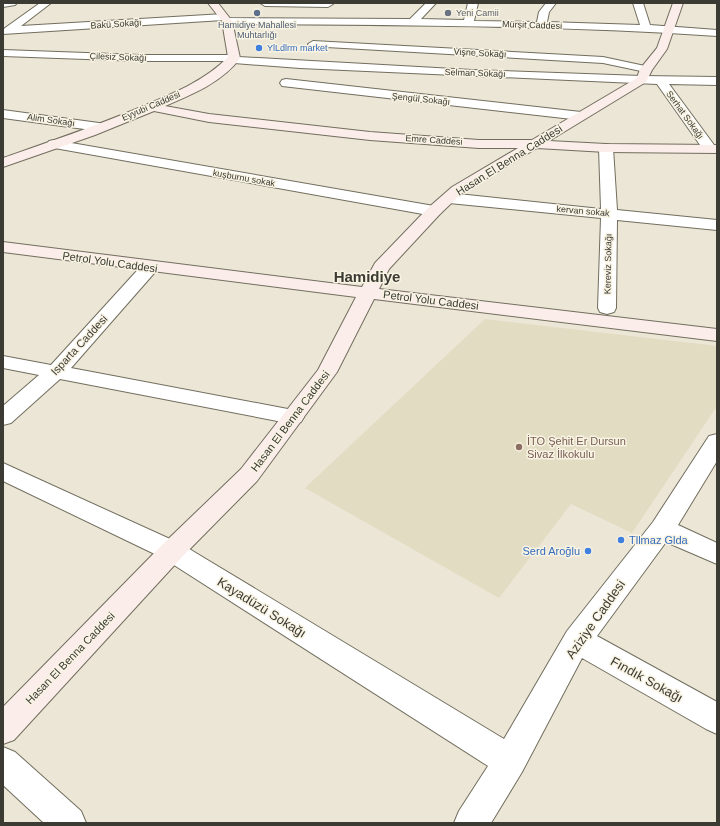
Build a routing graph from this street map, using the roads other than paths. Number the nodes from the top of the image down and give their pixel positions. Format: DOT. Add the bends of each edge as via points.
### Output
graph roads {
  1 [pos="12,3"];
  2 [pos="46,3"];
  3 [pos="213,3"];
  4 [pos="265,3"];
  5 [pos="431,3"];
  6 [pos="473,3"];
  7 [pos="551,3"];
  8 [pos="638,3"];
  9 [pos="678,3"];
  10 [pos="3,4"];
  11 [pos="328,4"];
  12 [pos="226,19"];
  13 [pos="323,21"];
  14 [pos="413,22"];
  15 [pos="468,23"];
  16 [pos="541,26"];
  17 [pos="646,28"];
  18 [pos="668,30"];
  19 [pos="6,33"];
  20 [pos="716,34"];
  21 [pos="313,44"];
  22 [pos="3,53"];
  23 [pos="234,59"];
  24 [pos="300,65"];
  25 [pos="650,76"];
  26 [pos="717,81"];
  27 [pos="154,107"];
  28 [pos="3,114"];
  29 [pos="581,116"];
  30 [pos="99,127"];
  31 [pos="54,144"];
  32 [pos="533,144"];
  33 [pos="606,148"];
  34 [pos="713,149"];
  35 [pos="3,163"];
  36 [pos="449,198"];
  37 [pos="434,212"];
  38 [pos="609,214"];
  39 [pos="717,225"];
  40 [pos="3,235"];
  41 [pos="3,247"];
  42 [pos="150,267"];
  43 [pos="370,287"];
  44 [pos="607,308"];
  45 [pos="717,321"];
  46 [pos="717,335"];
  47 [pos="3,362"];
  48 [pos="56,372"];
  49 [pos="293,417"];
  50 [pos="3,418"];
  51 [pos="717,442"];
  52 [pos="3,471"];
  53 [pos="662,529"];
  54 [pos="172,551"];
  55 [pos="717,554"];
  56 [pos="577,640"];
  57 [pos="717,719"];
  58 [pos="3,728"];
  59 [pos="510,761"];
  60 [pos="3,763"];
  61 [pos="69,823"];
  62 [pos="471,823"];
  1 -- 10 [label="street"];
  2 -- 19 [label="street"];
  3 -- 12 [label="street"];
  4 -- 11 [label="street"];
  5 -- 14 [label="street"];
  6 -- 15 [label="street"];
  7 -- 16 [label="street" via="544,12"];
  8 -- 17 [label="street"];
  9 -- 18 [label="street, Hasan El Benna Caddesi"];
  11 -- 13 [label="street"];
  12 -- 13 [label="street, Mürşit Caddesi"];
  12 -- 19 [label="street, Bakü Sokağı"];
  12 -- 23 [label="street"];
  13 -- 14 [label="street, Mürşit Caddesi"];
  13 -- 21 [label="street"];
  14 -- 15 [label="street, Mürşit Caddesi"];
  15 -- 16 [label="street, Mürşit Caddesi"];
  16 -- 17 [label="street, Mürşit Caddesi"];
  17 -- 18 [label="street, Mürşit Caddesi"];
  18 -- 20 [label="street, Mürşit Caddesi"];
  18 -- 25 [label="street, Hasan El Benna Caddesi"];
  21 -- 24 [label="street"];
  21 -- 25 [label="street, Vişne Sokağı" via="603,60"];
  22 -- 23 [label="street, Çilesiz Sokağı"];
  23 -- 24 [label="street, Selman Sokağı"];
  23 -- 27 [label="street, Eyyubi Caddesi" via="213,77"];
  24 -- 25 [label="street, Selman Sokağı"];
  24 -- 29 [label="street, Şengül Sokağı" via="286,83"];
  25 -- 26 [label="street, Selman Sokağı"];
  25 -- 29 [label="street, Hasan El Benna Caddesi"];
  25 -- 34 [label="street, Serhat Sokağı"];
  27 -- 30 [label="street, Eyyubi Caddesi"];
  27 -- 32 [label="street, Emre Caddesi" via="209,118 370,136 479,144"];
  28 -- 30 [label="street, Alim Sokağı"];
  29 -- 32 [label="street, Hasan El Benna Caddesi"];
  30 -- 31 [label="street, Eyyubi Caddesi"];
  31 -- 35 [label="street, Eyyubi Caddesi"];
  31 -- 37 [label="street, kuşburnu sokak"];
  32 -- 33 [label="street, Emre Caddesi"];
  32 -- 36 [label="street, Hasan El Benna Caddesi" via="457,190"];
  33 -- 34 [label="street, Emre Caddesi"];
  33 -- 38 [label="street, Kereviz Sokağı"];
  36 -- 37 [label="street, Hasan El Benna Caddesi"];
  36 -- 38 [label="street, kervan sokak"];
  37 -- 43 [label="street, Hasan El Benna Caddesi" via="381,267"];
  38 -- 39 [label="street, kervan sokak"];
  38 -- 44 [label="street, Kereviz Sokağı"];
  40 -- 43 [label="street, Petrol Yolu Caddesi"];
  41 -- 42 [label="street, Petrol Yolu Caddesi"];
  42 -- 43 [label="street, Petrol Yolu Caddesi"];
  42 -- 48 [label="street, Isparta Caddesi"];
  43 -- 44 [label="street, Petrol Yolu Caddesi"];
  43 -- 46 [label="street, Petrol Yolu Caddesi"];
  43 -- 49 [label="street, Hasan El Benna Caddesi" via="327,372"];
  44 -- 45 [label="street, Petrol Yolu Caddesi"];
  47 -- 48 [label="street"];
  48 -- 49 [label="street"];
  48 -- 50 [label="street, Isparta Caddesi"];
  49 -- 54 [label="street, Hasan El Benna Caddesi" via="249,475"];
  51 -- 53 [label="street, Aziziye Caddesi"];
  52 -- 54 [label="street, Kayadüzü Sokağı"];
  53 -- 55 [label="street"];
  53 -- 56 [label="street, Aziziye Caddesi"];
  54 -- 58 [label="street, Hasan El Benna Caddesi"];
  54 -- 59 [label="street, Kayadüzü Sokağı"];
  56 -- 57 [label="street, Fındık Sokağı"];
  56 -- 59 [label="street, Aziziye Caddesi"];
  59 -- 62 [label="street, Aziziye Caddesi"];
  60 -- 61 [label="street"];
}
